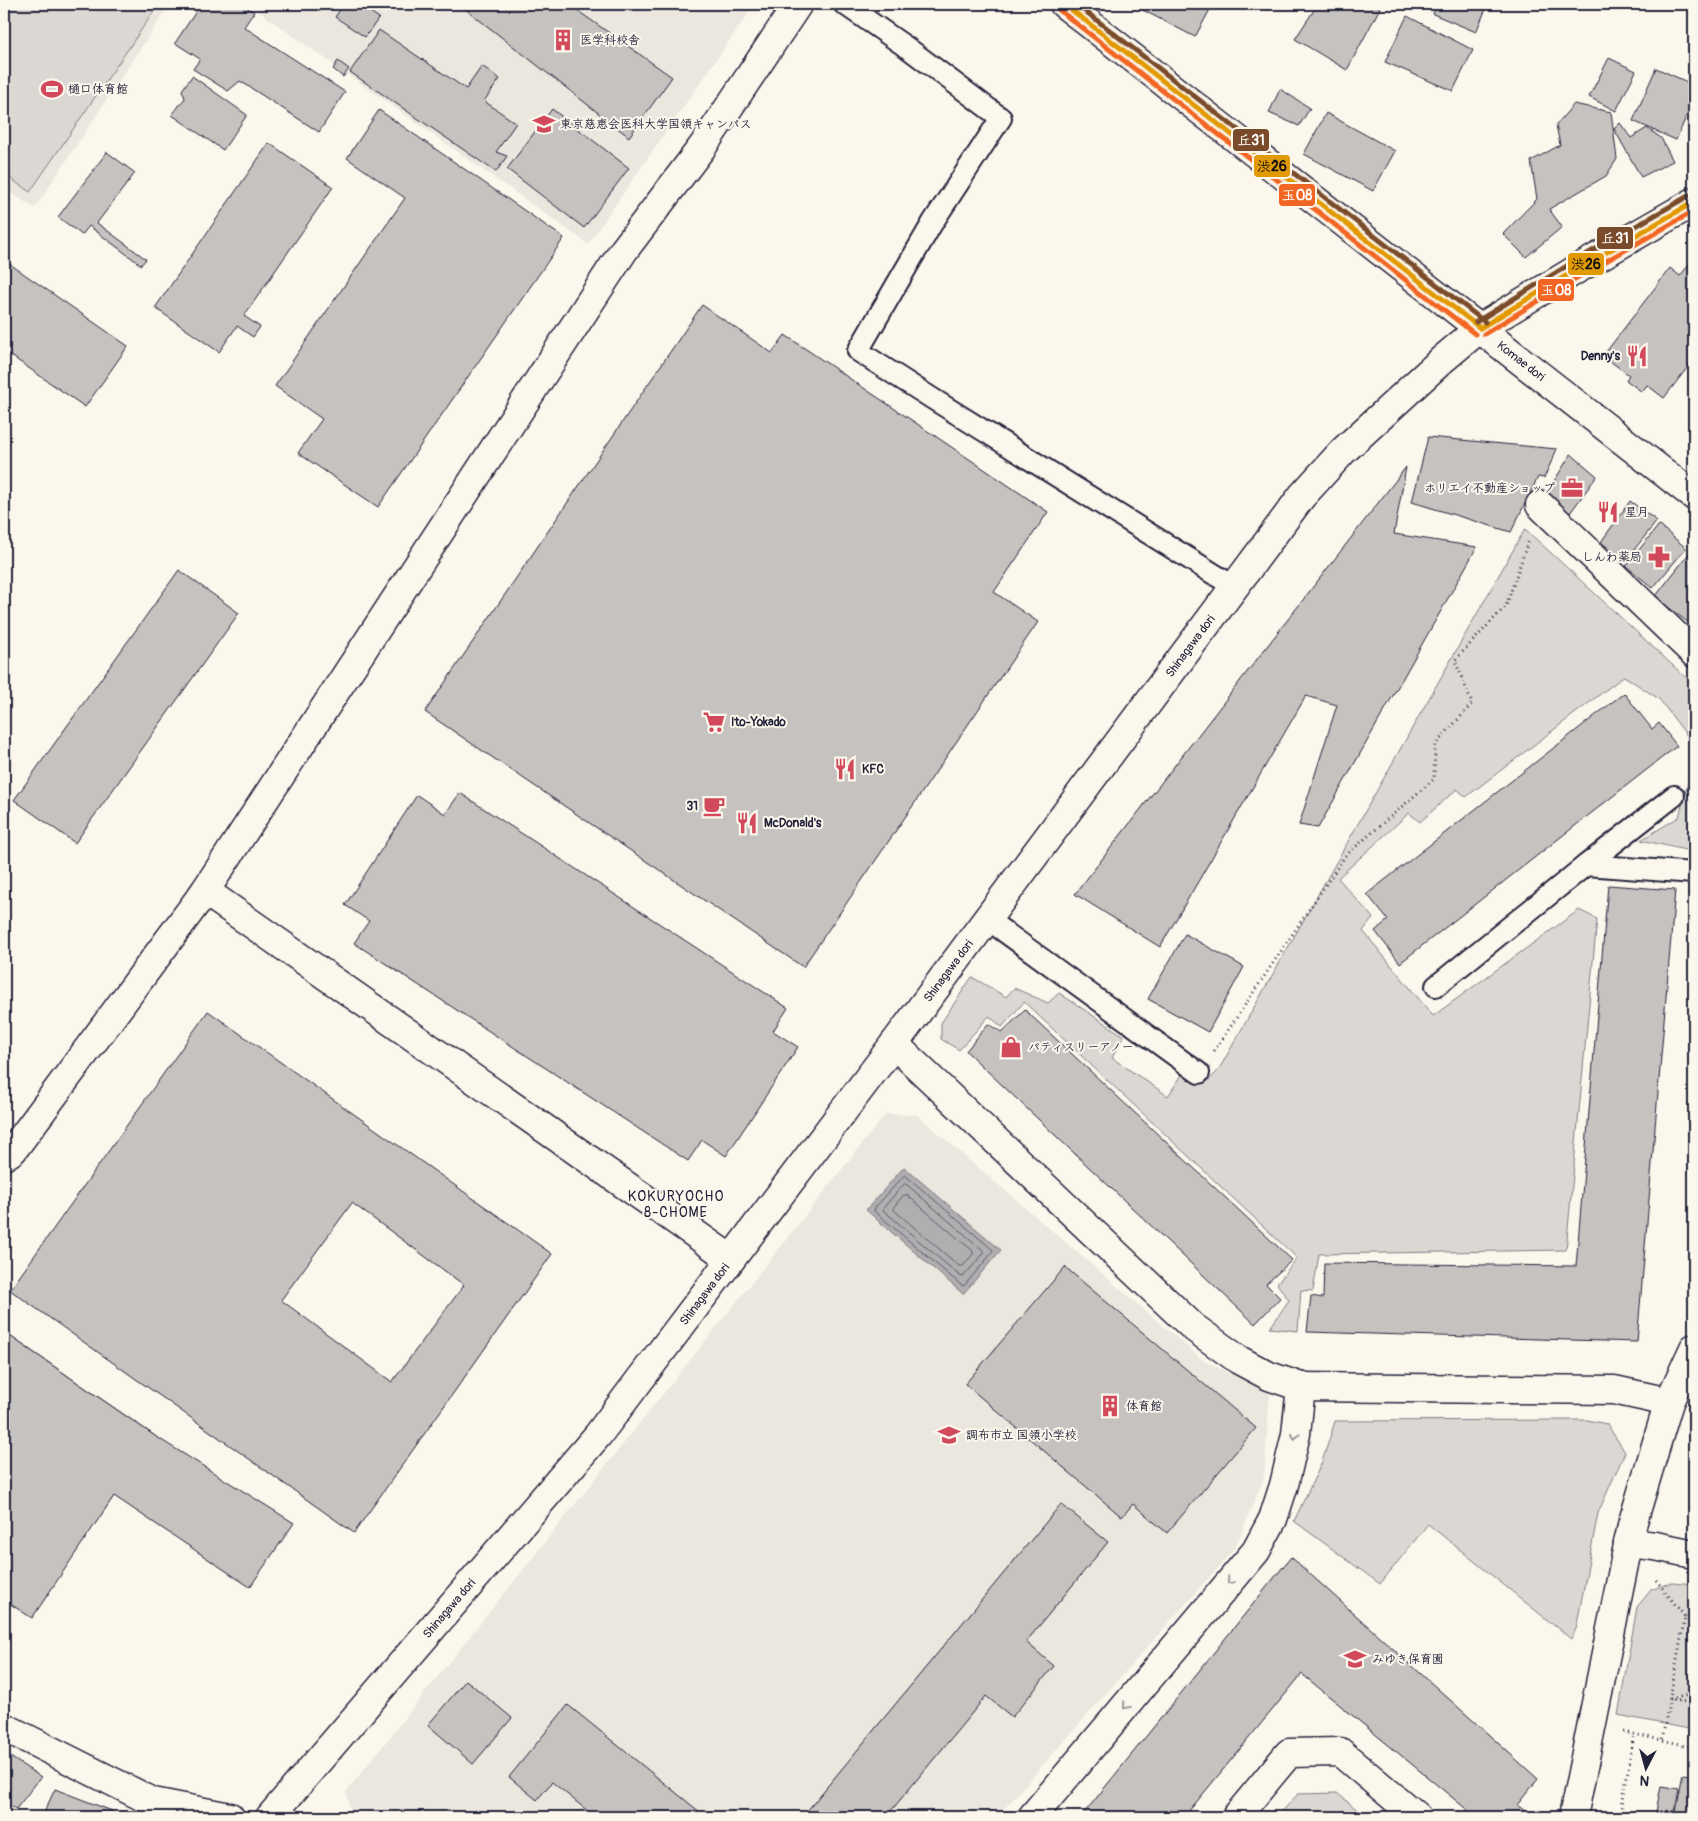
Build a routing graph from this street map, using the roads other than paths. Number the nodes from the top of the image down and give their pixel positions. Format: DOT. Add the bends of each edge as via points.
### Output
graph roads {
  1 [pos="798,4"];
  2 [pos="844,4"];
  3 [pos="1064,4"];
  4 [pos="1694,202"];
  5 [pos="1480,328"];
  6 [pos="1694,496"];
  7 [pos="1540,505"];
  8 [pos="1233,586"];
  9 [pos="1694,653"];
  10 [pos="1674,796"];
  11 [pos="1586,865"];
  12 [pos="1694,873"];
  13 [pos="205,891"];
  14 [pos="987,919"];
  15 [pos="1436,986"];
  16 [pos="894,1044"];
  17 [pos="1199,1073"];
  18 [pos="4,1156"];
  19 [pos="731,1259"];
  20 [pos="1694,1348"];
  21 [pos="1301,1387"];
  22 [pos="1670,1402"];
  23 [pos="1628,1544"];
  24 [pos="1694,1554"];
  25 [pos="4,1727"];
  26 [pos="230,1817"];
  27 [pos="270,1817"];
  28 [pos="1032,1817"];
  29 [pos="1236,1817"];
  30 [pos="1417,1817"];
  31 [pos="1573,1817"];
  1 -- 13 [label="street" via="702,146 624,250"];
  2 -- 8 [label="lane" via="1001,118 933,222 858,350"];
  3 -- 5 [label="street, Komae dori"];
  4 -- 5 [label="street, Shinagawa dori"];
  5 -- 6 [label="street, Komae dori"];
  5 -- 8 [label="street, Shinagawa dori" via="1343,451 1302,496"];
  7 -- 9 [label="street"];
  8 -- 14 [label="street, Shinagawa dori"];
  10 -- 11 [label="lane"];
  11 -- 12 [label="lane"];
  11 -- 15 [label="lane"];
  13 -- 18 [label="street" via="13,1150"];
  13 -- 19 [label="street"];
  14 -- 16 [label="street, Shinagawa dori"];
  14 -- 17 [label="lane"];
  16 -- 19 [label="street, Shinagawa dori"];
  16 -- 21 [label="street" via="1193,1327 1239,1360 1269,1376"];
  19 -- 27 [label="street, Shinagawa dori" via="598,1435"];
  20 -- 22 [label="street"];
  21 -- 22 [label="street" via="1614,1390"];
  21 -- 28 [label="street, one-way" via="1296,1434 1284,1484 1273,1519 1256,1551"];
  22 -- 23 [label="street"];
  23 -- 24 [label="street"];
  23 -- 31 [label="street"];
  25 -- 26 [label="street" via="153,1802"];
  29 -- 30 [label="street" via="1289,1753 1340,1752"];
}
